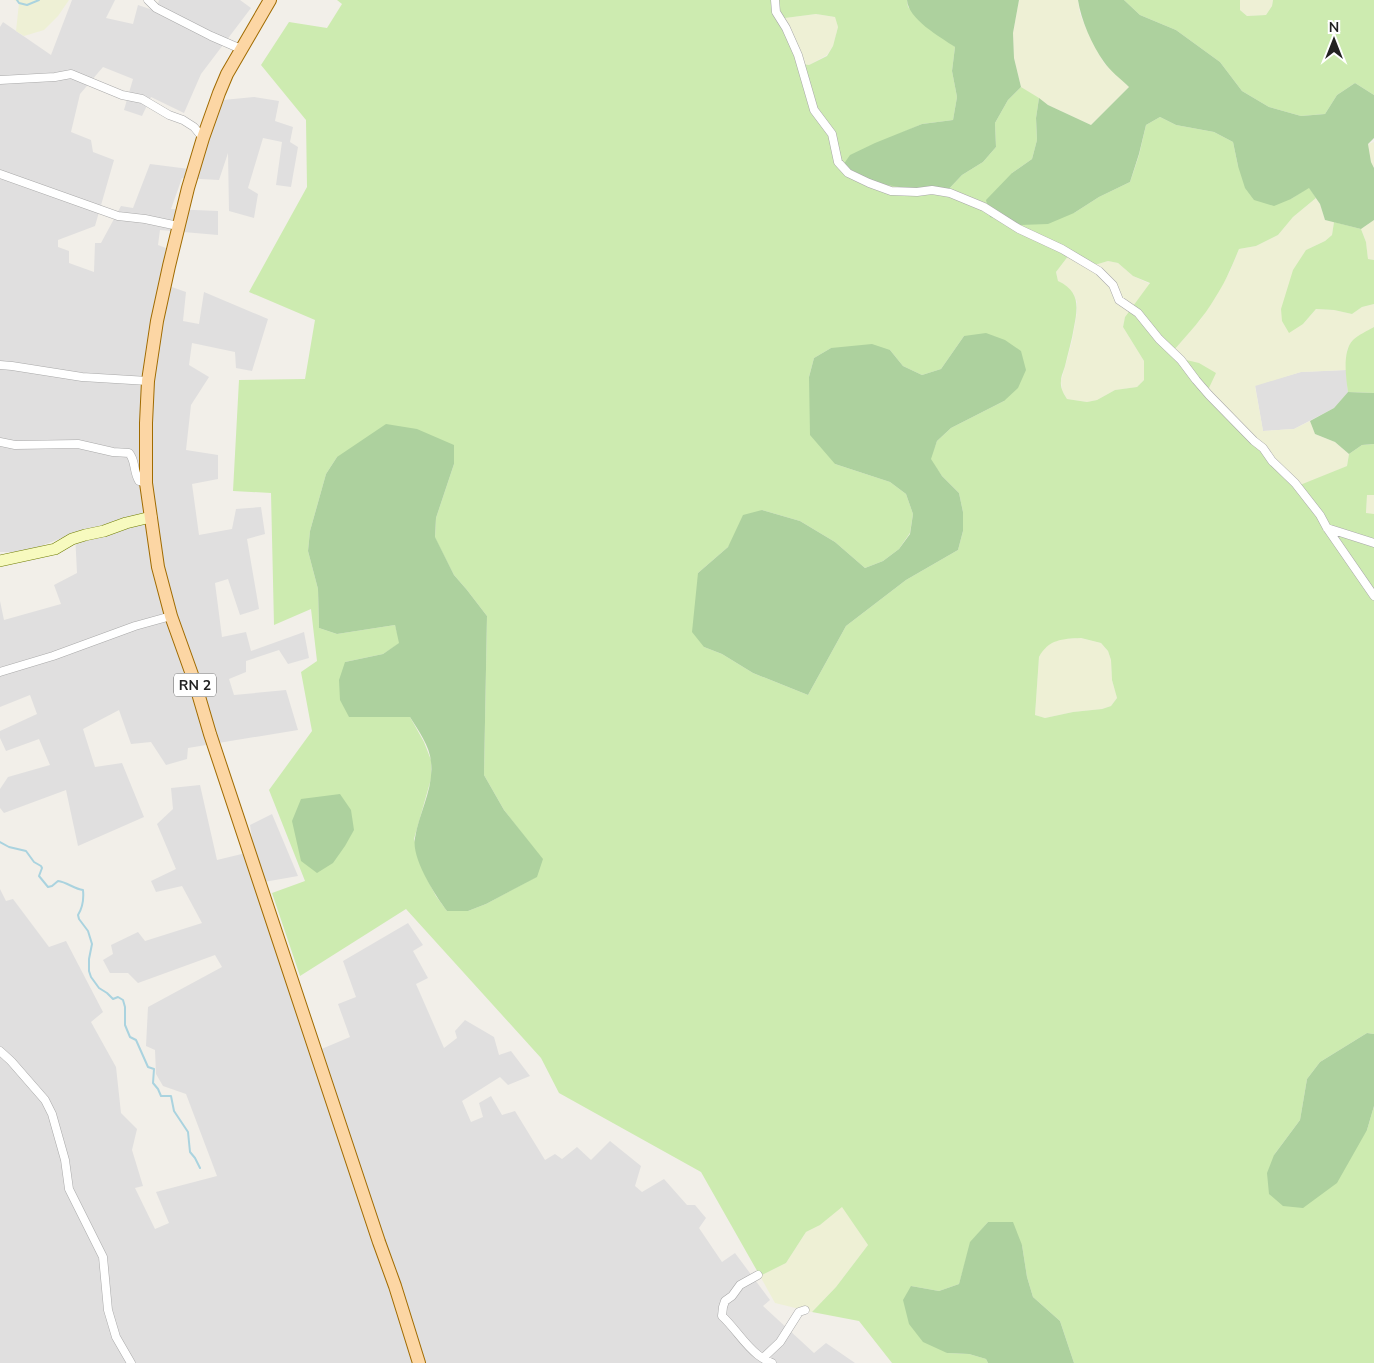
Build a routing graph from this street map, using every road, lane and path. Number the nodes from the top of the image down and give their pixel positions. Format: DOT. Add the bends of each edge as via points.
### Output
graph roads {
  1 [pos="148,0"];
  2 [pos="270,0"];
  3 [pos="775,0"];
  4 [pos="241,49"];
  5 [pos="0,80"];
  6 [pos="203,138"];
  7 [pos="0,174"];
  8 [pos="178,226"];
  9 [pos="0,365"];
  10 [pos="148,381"];
  11 [pos="0,442"];
  12 [pos="146,483"];
  13 [pos="151,518"];
  14 [pos="1327,528"];
  15 [pos="1374,543"];
  16 [pos="0,561"];
  17 [pos="1374,596"];
  18 [pos="171,616"];
  19 [pos="0,672"];
  20 [pos="0,1051"];
  21 [pos="758,1275"];
  22 [pos="805,1310"];
  23 [pos="763,1358"];
  24 [pos="131,1363"];
  25 [pos="419,1363"];
  26 [pos="772,1363"];
  1 -- 4 [label="street" via="156,8"];
  2 -- 4 [label="main road, RN 2"];
  3 -- 14 [label="street" via="776,12 798,55 814,110 832,134 838,162 848,172 891,191 950,193 984,207 1018,229 1062,248 1099,271 1113,285 1120,300 1138,314 1209,395 1295,483"];
  4 -- 6 [label="main road, RN 2" via="227,74"];
  5 -- 6 [label="street" via="71,74 142,100 189,123"];
  6 -- 8 [label="main road, RN 2"];
  7 -- 8 [label="street" via="118,216"];
  8 -- 10 [label="main road, RN 2"];
  9 -- 10 [label="street" via="82,377"];
  10 -- 12 [label="main road, RN 2"];
  11 -- 12 [label="street" via="15,445 78,444 129,453 138,481"];
  12 -- 13 [label="main road, RN 2"];
  13 -- 16 [label="street" via="72,539 55,549"];
  13 -- 18 [label="main road, RN 2" via="158,567"];
  14 -- 15 [label="street"];
  14 -- 17 [label="street"];
  18 -- 19 [label="street"];
  18 -- 25 [label="main road, RN 2"];
  20 -- 24 [label="street" via="45,1100 52,1114 65,1160 69,1189 103,1257 108,1310 116,1337"];
  21 -- 23 [label="street" via="740,1285 725,1301 722,1316"];
  22 -- 23 [label="street" via="799,1312 780,1342"];
  23 -- 26 [label="street"];
}
